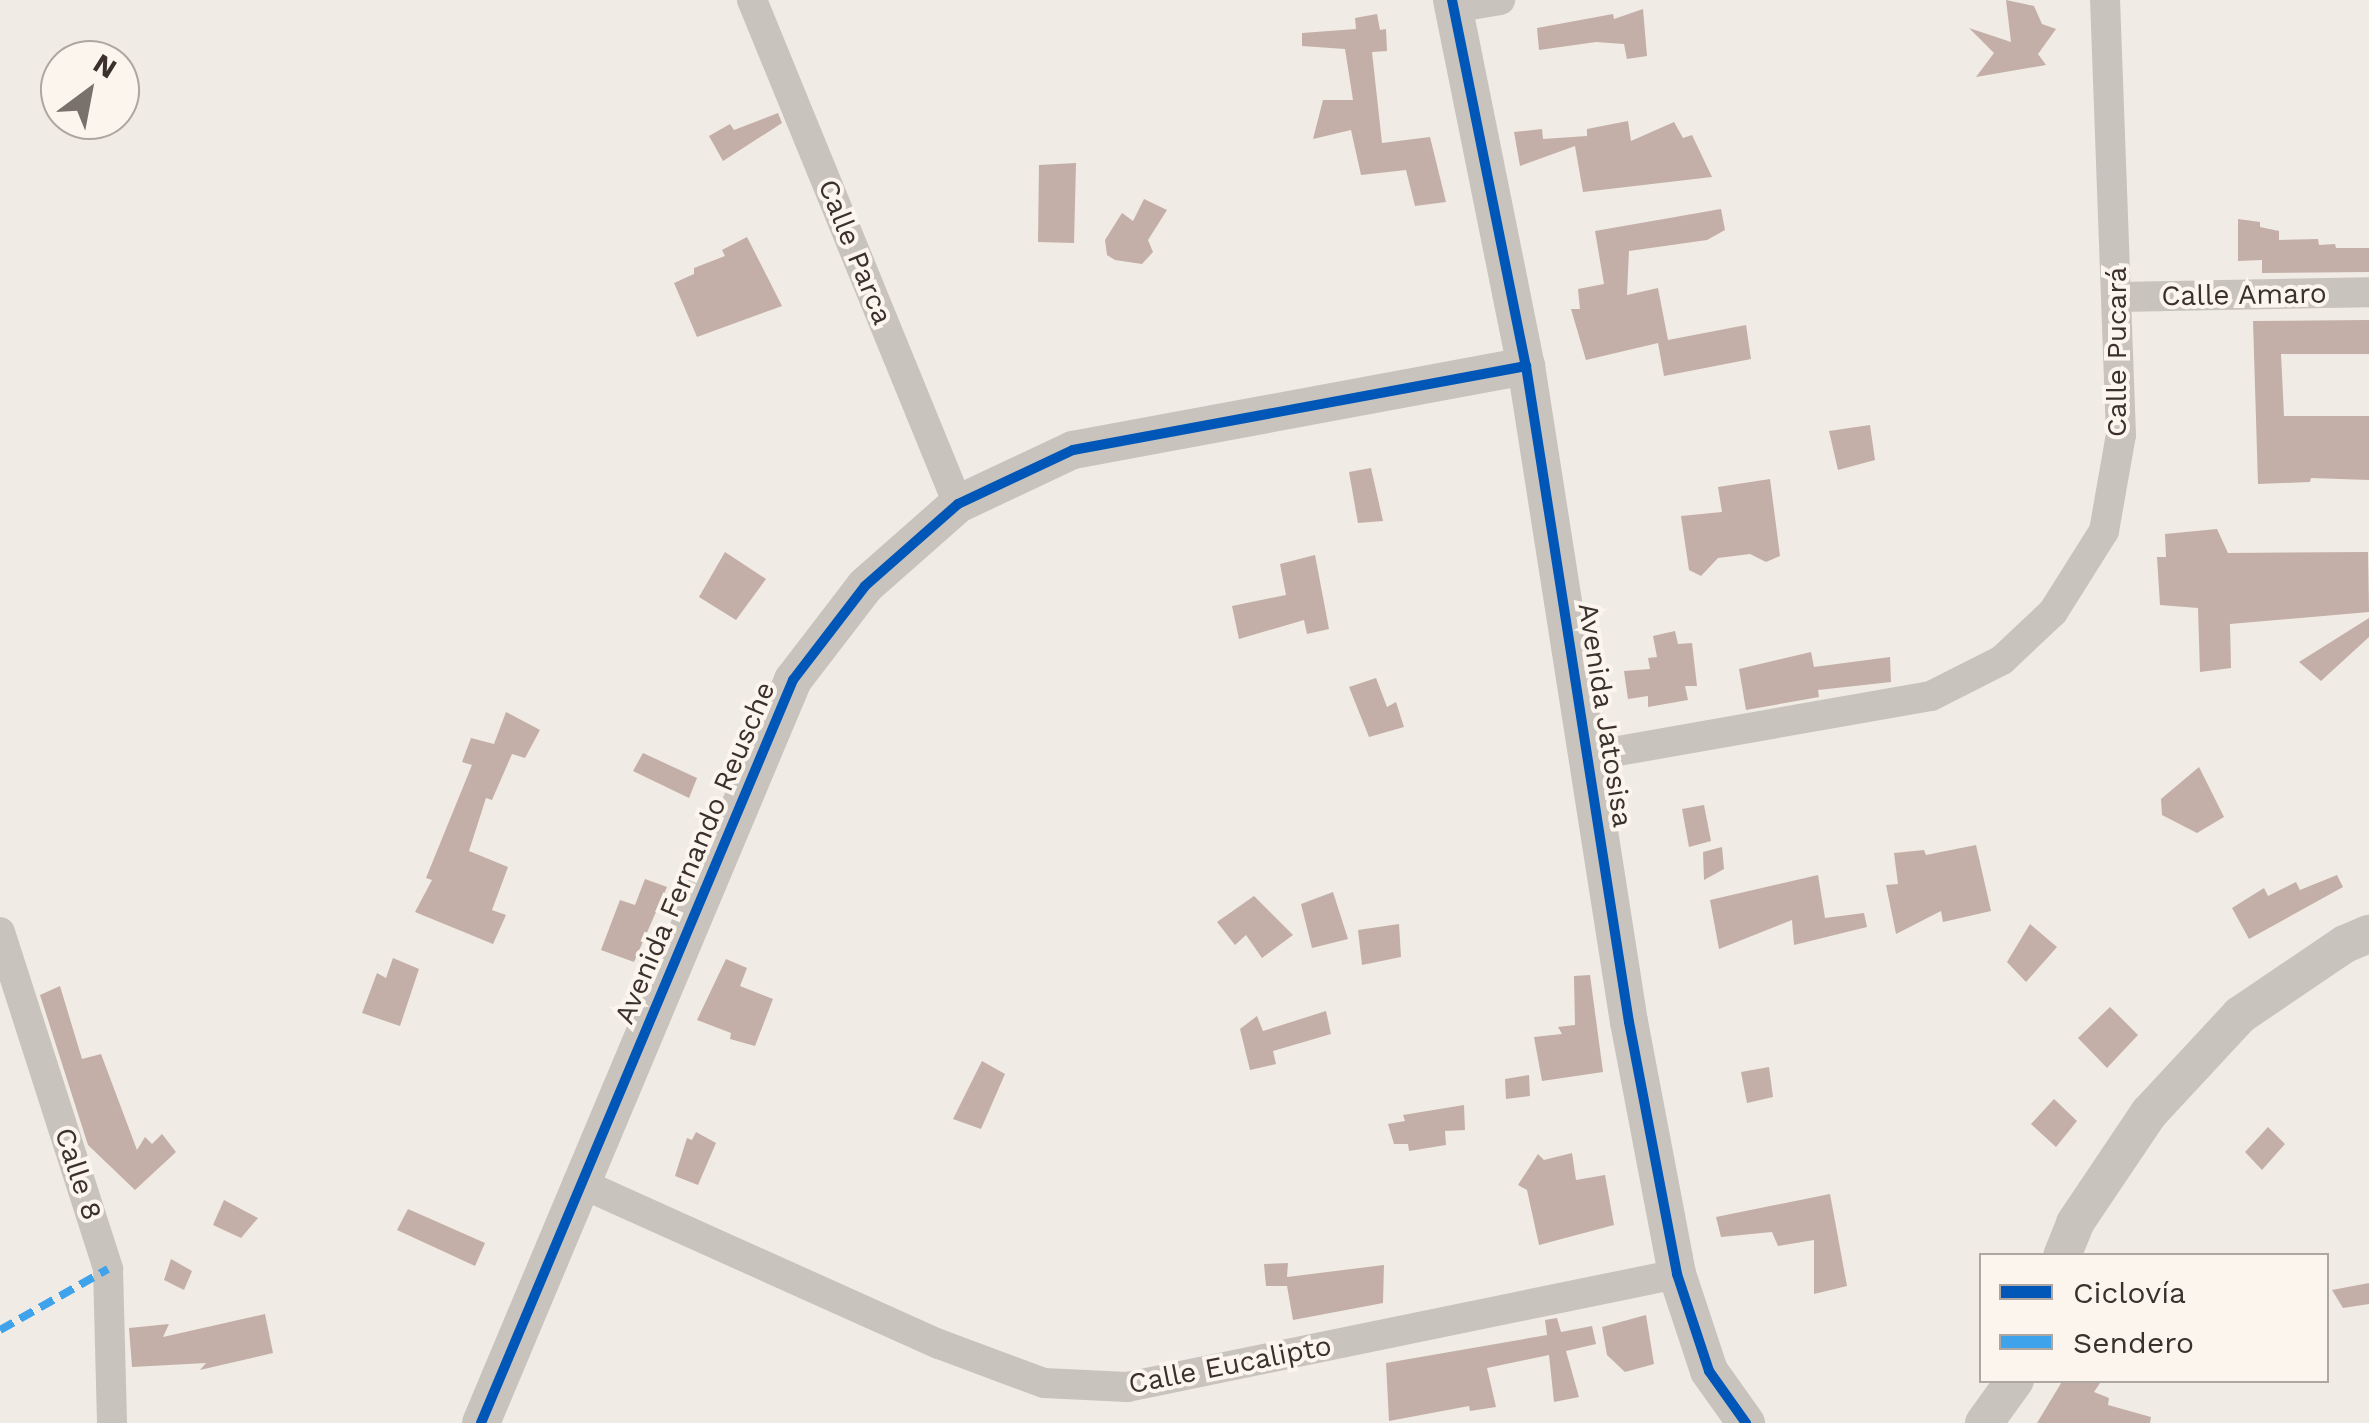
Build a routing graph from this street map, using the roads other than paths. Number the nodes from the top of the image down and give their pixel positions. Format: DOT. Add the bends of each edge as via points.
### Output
graph roads {
  1 [pos="752,0"];
  2 [pos="1500,0"];
  3 [pos="2106,0"];
  4 [pos="1453,4"];
  5 [pos="2369,292"];
  6 [pos="2119,297"];
  7 [pos="1526,366"];
  8 [pos="958,504"];
  9 [pos="1590,756"];
  10 [pos="0,932"];
  11 [pos="2369,934"];
  12 [pos="578,1182"];
  13 [pos="2063,1253"];
  14 [pos="1677,1274"];
  15 [pos="2013,1383"];
  16 [pos="112,1423"];
  17 [pos="481,1423"];
  18 [pos="1746,1423"];
  19 [pos="1984,1423"];
  1 -- 8 [label="street, Calle Parca"];
  2 -- 4 [label="street"];
  3 -- 6 [label="street, Calle Pucará"];
  4 -- 7 [label="street, Avenida Jatosisa"];
  5 -- 6 [label="street, Calle Amaro"];
  6 -- 9 [label="street, Calle Pucará" via="2121,435 2104,531 2053,612 2002,660 1931,696"];
  7 -- 8 [label="street, Avenida Fernando Reusche" via="1073,450"];
  7 -- 9 [label="street, Avenida Jatosisa"];
  8 -- 12 [label="street, Avenida Fernando Reusche" via="865,586 793,680"];
  9 -- 14 [label="street, Avenida Jatosisa" via="1629,1022"];
  10 -- 16 [label="street, Calle 8" via="108,1269"];
  11 -- 13 [label="street" via="2240,1015 2150,1113 2075,1223"];
  12 -- 14 [label="street, Calle Eucalipto" via="939,1344 1044,1383 1128,1387"];
  12 -- 17 [label="street, Avenida Fernando Reusche"];
  14 -- 18 [label="street, Avenida Jatosisa" via="1709,1371"];
  15 -- 19 [label="street"];
}
